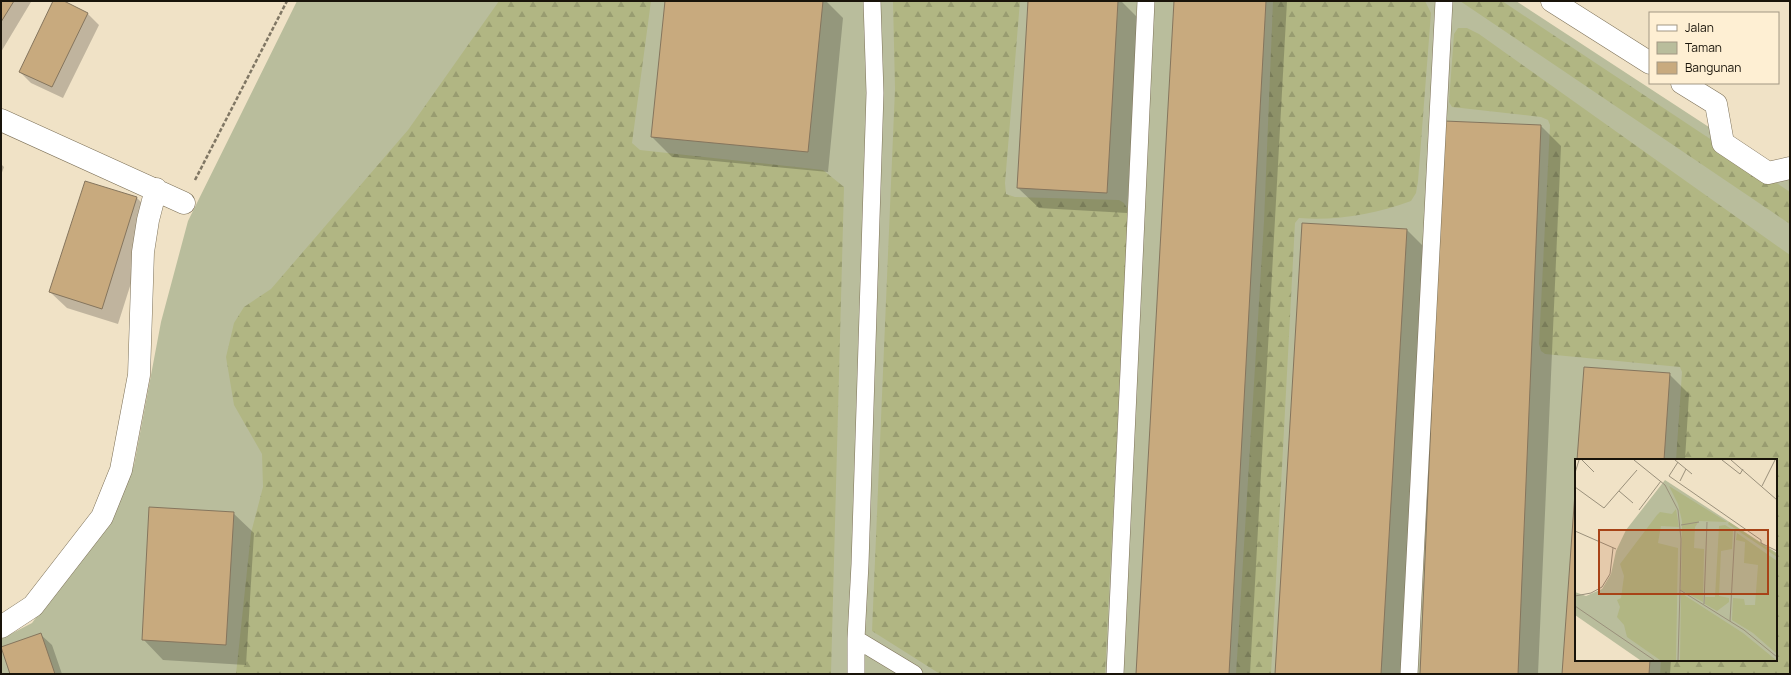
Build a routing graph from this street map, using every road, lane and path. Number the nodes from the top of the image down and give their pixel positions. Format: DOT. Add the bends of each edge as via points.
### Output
graph roads {
  1 [pos="287,1"];
  2 [pos="872,1"];
  3 [pos="1146,1"];
  4 [pos="1444,1"];
  5 [pos="1552,1"];
  6 [pos="1649,62"];
  7 [pos="1684,84"];
  8 [pos="1,120"];
  9 [pos="1784,169"];
  10 [pos="156,189"];
  11 [pos="184,203"];
  12 [pos="1,627"];
  13 [pos="856,639"];
  14 [pos="856,674"];
  15 [pos="914,674"];
  16 [pos="1115,674"];
  17 [pos="1409,674"];
  1 -- 11 [label="path"];
  2 -- 13 [label="lane" via="875,101"];
  3 -- 16 [label="lane"];
  4 -- 17 [label="lane"];
  5 -- 6 [label="street"];
  7 -- 9 [label="street" via="1716,104 1723,143 1768,173"];
  8 -- 10 [label="street"];
  10 -- 11 [label="street"];
  10 -- 12 [label="street" via="143,252 139,375 122,470 102,517 33,606"];
  13 -- 14 [label="lane"];
  13 -- 15 [label="lane"];
}
